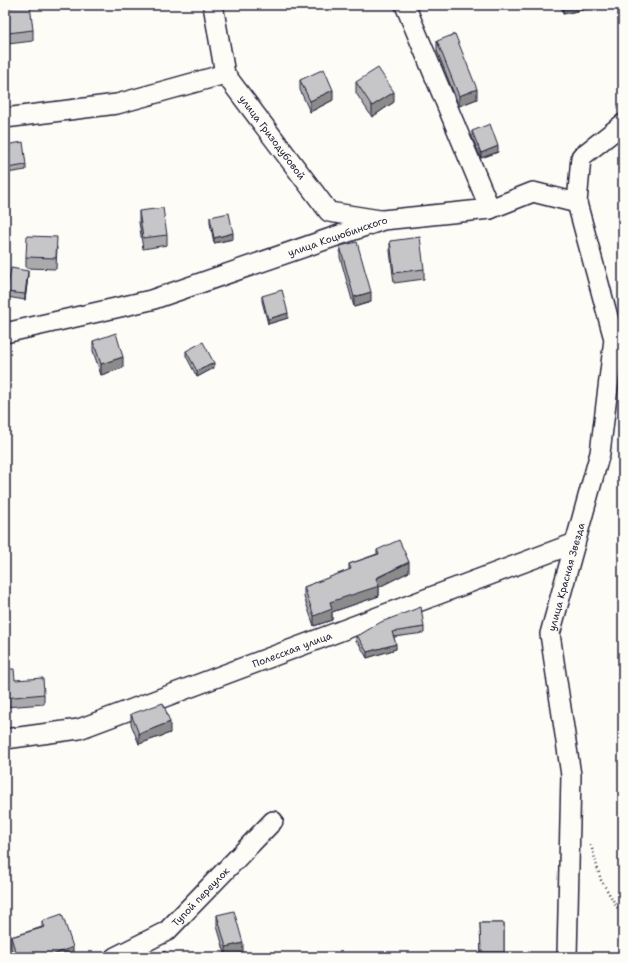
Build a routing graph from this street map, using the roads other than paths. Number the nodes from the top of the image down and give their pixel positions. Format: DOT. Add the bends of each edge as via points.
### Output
graph roads {
  1 [pos="213,5"];
  2 [pos="405,5"];
  3 [pos="226,74"];
  4 [pos="5,118"];
  5 [pos="623,124"];
  6 [pos="577,203"];
  7 [pos="490,209"];
  8 [pos="383,220"];
  9 [pos="5,334"];
  10 [pos="575,543"];
  11 [pos="5,739"];
  12 [pos="273,822"];
  13 [pos="115,957"];
  14 [pos="567,957"];
  1 -- 3 [label="street, улица Гризодубовой"];
  2 -- 7 [label="street"];
  3 -- 4 [label="street" via="117,104"];
  3 -- 8 [label="street, улица Гризодубовой" via="329,212"];
  5 -- 6 [label="street" via="581,157"];
  6 -- 7 [label="street, улица Коцюбинского" via="533,192"];
  6 -- 10 [label="street, улица Красная Звезда" via="614,339 600,452"];
  7 -- 8 [label="street, улица Коцюбинского"];
  8 -- 9 [label="street, улица Коцюбинского" via="151,300"];
  10 -- 11 [label="street, Полесская улица" via="79,729"];
  10 -- 14 [label="street, улица Красная Звезда" via="550,634 571,775"];
  12 -- 13 [label="street, Тупой переулок" via="167,930"];
}
